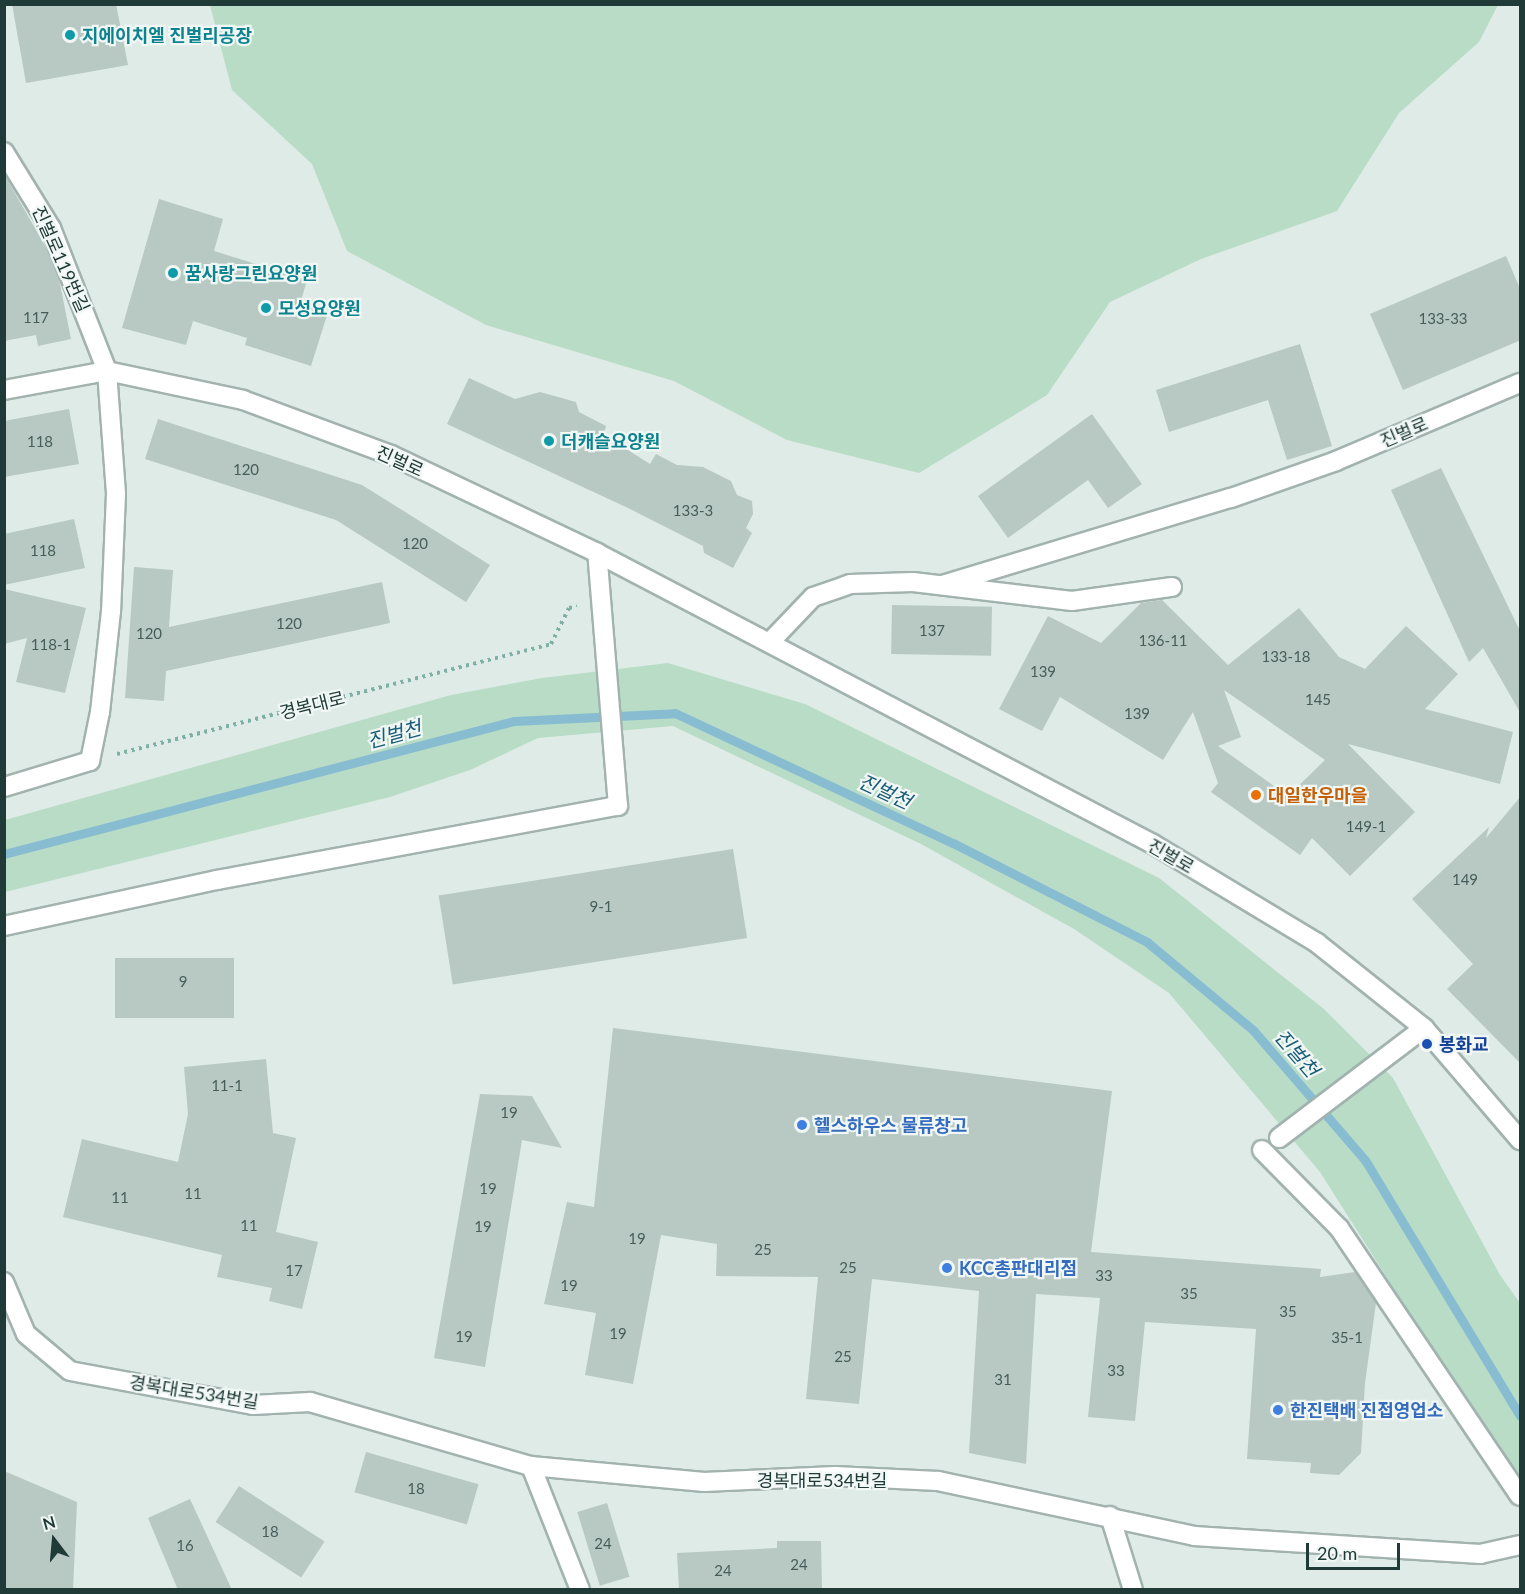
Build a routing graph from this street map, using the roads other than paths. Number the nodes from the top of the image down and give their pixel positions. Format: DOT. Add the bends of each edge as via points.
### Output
graph roads {
  1 [pos="4,152"];
  2 [pos="107,371"];
  3 [pos="1521,383"];
  4 [pos="4,390"];
  5 [pos="597,553"];
  6 [pos="942,585"];
  7 [pos="1172,586"];
  8 [pos="771,641"];
  9 [pos="4,787"];
  10 [pos="4,926"];
  11 [pos="1424,1029"];
  12 [pos="1279,1138"];
  13 [pos="1521,1140"];
  14 [pos="1262,1150"];
  15 [pos="4,1282"];
  16 [pos="531,1466"];
  17 [pos="1521,1496"];
  18 [pos="1110,1516"];
  19 [pos="1521,1545"];
  20 [pos="580,1590"];
  21 [pos="1133,1590"];
  1 -- 2 [label="street, 진벌로119번길" via="51,228"];
  2 -- 4 [label="street, 진벌로"];
  2 -- 5 [label="street, 진벌로" via="243,400 391,456"];
  2 -- 9 [label="street, 진벌로119번길" via="114,528 111,611 100,712 90,761"];
  3 -- 6 [label="street, 진벌로" via="1336,461 1231,498"];
  5 -- 8 [label="street, 진벌로"];
  5 -- 10 [label="street" via="618,806 228,878"];
  6 -- 7 [label="street, 진벌로" via="1072,601"];
  6 -- 8 [label="street, 진벌로" via="850,584 813,597"];
  8 -- 11 [label="street, 진벌로" via="1153,844 1317,943"];
  11 -- 12 [label="street"];
  11 -- 13 [label="street, 진벌로"];
  14 -- 17 [label="street" via="1339,1228"];
  15 -- 16 [label="street, 경복대로534번길" via="26,1334 70,1371 253,1405 310,1402"];
  16 -- 18 [label="street, 경복대로534번길" via="704,1482 835,1476 938,1481"];
  16 -- 20 [label="street"];
  18 -- 19 [label="street, 경복대로534번길" via="1194,1536 1480,1554"];
  18 -- 21 [label="street"];
}
